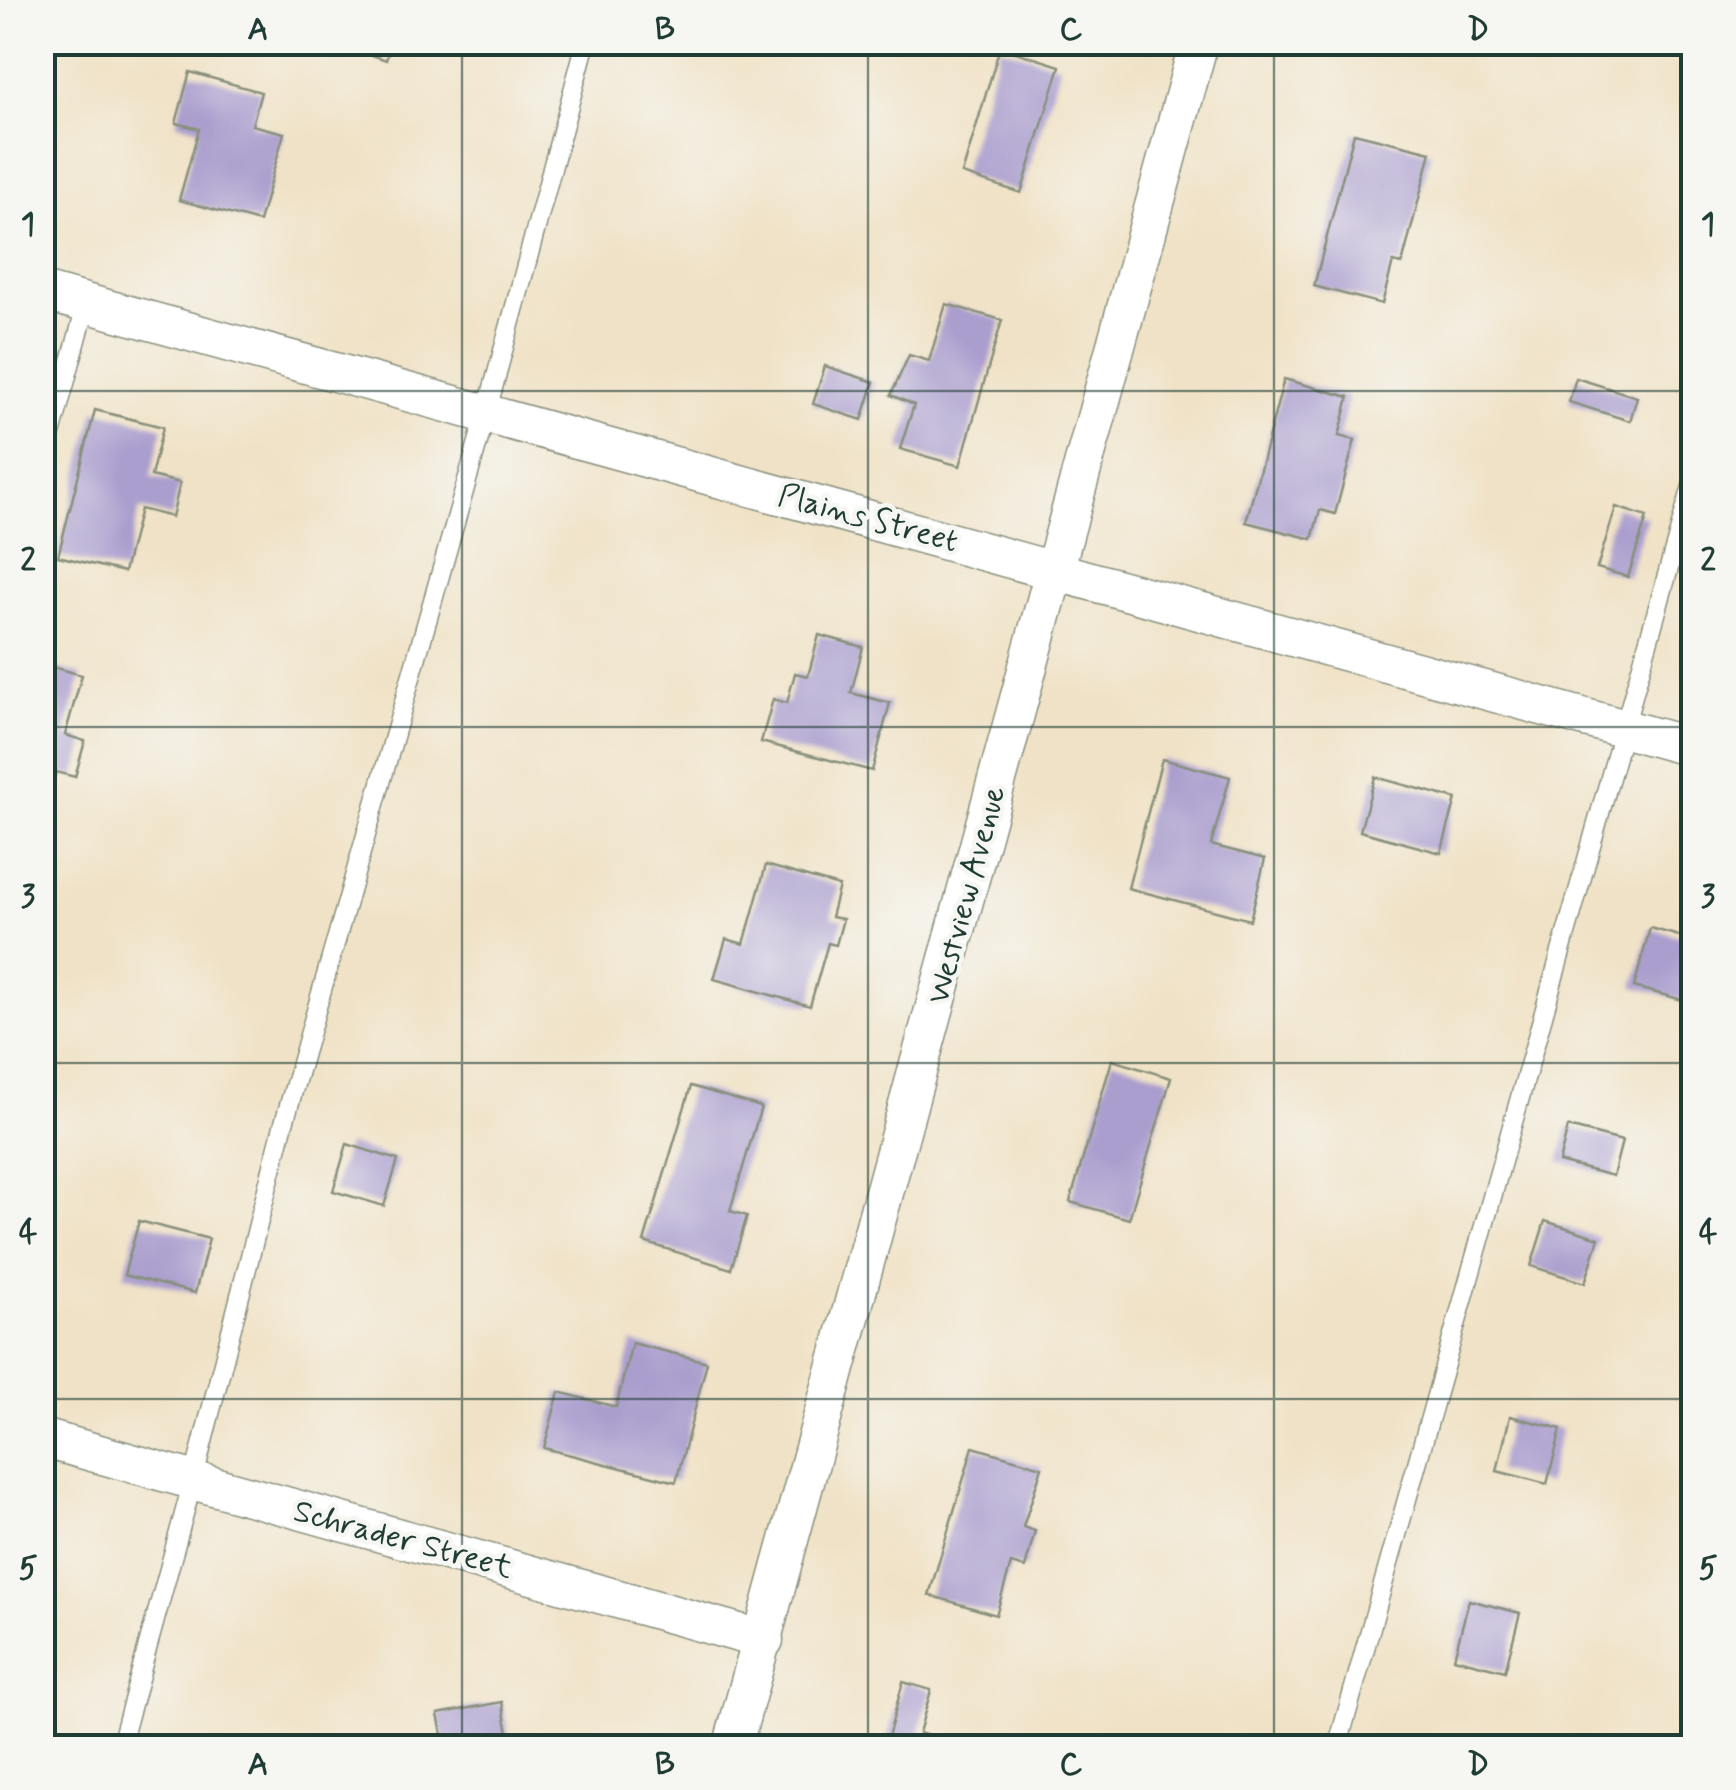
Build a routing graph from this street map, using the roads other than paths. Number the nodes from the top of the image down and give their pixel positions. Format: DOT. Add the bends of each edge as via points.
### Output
graph roads {
  1 [pos="586,42"];
  2 [pos="1199,42"];
  3 [pos="42,291"];
  4 [pos="87,304"];
  5 [pos="486,414"];
  6 [pos="42,467"];
  7 [pos="1694,479"];
  8 [pos="1056,571"];
  9 [pos="1625,729"];
  10 [pos="1694,748"];
  11 [pos="42,1438"];
  12 [pos="193,1481"];
  13 [pos="764,1640"];
  14 [pos="120,1748"];
  15 [pos="732,1748"];
  16 [pos="1337,1748"];
  1 -- 5 [label="lane"];
  2 -- 8 [label="street, Westview Avenue"];
  3 -- 4 [label="street, Plains Street"];
  4 -- 5 [label="street, Plains Street"];
  4 -- 6 [label="lane"];
  5 -- 8 [label="street, Plains Street"];
  5 -- 12 [label="lane" via="282,1130"];
  7 -- 9 [label="lane"];
  8 -- 9 [label="street, Plains Street"];
  8 -- 13 [label="street, Westview Avenue"];
  9 -- 10 [label="street, Plains Street"];
  9 -- 16 [label="lane"];
  11 -- 12 [label="street, Schrader Street"];
  12 -- 13 [label="street, Schrader Street"];
  12 -- 14 [label="lane"];
  13 -- 15 [label="street, Westview Avenue"];
}
